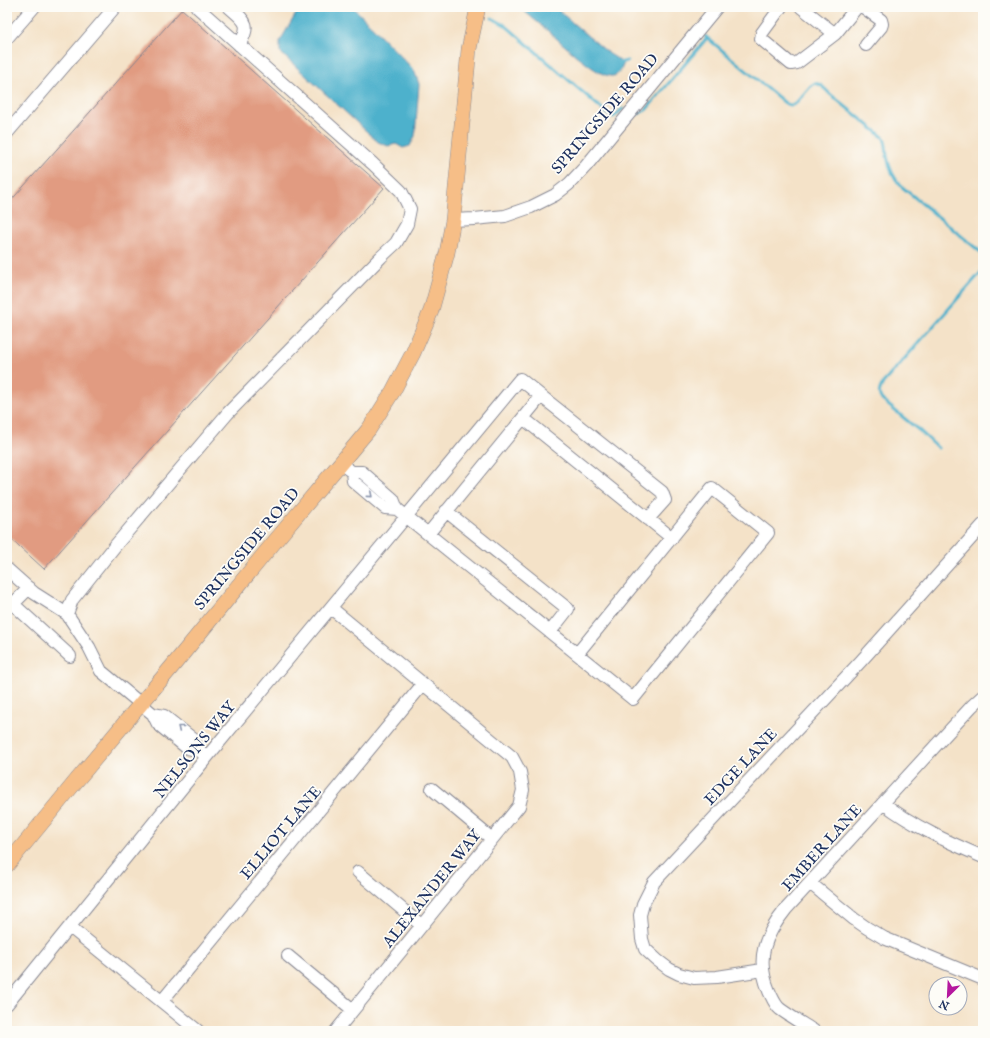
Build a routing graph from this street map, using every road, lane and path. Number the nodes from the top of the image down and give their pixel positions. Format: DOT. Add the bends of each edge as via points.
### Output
graph roads {
  1 [pos="34,7"];
  2 [pos="115,7"];
  3 [pos="197,7"];
  4 [pos="229,7"];
  5 [pos="478,7"];
  6 [pos="717,7"];
  7 [pos="781,7"];
  8 [pos="801,7"];
  9 [pos="857,7"];
  10 [pos="863,7"];
  11 [pos="835,34"];
  12 [pos="7,38"];
  13 [pos="239,44"];
  14 [pos="866,45"];
  15 [pos="7,133"];
  16 [pos="453,220"];
  17 [pos="541,396"];
  18 [pos="523,418"];
  19 [pos="346,467"];
  20 [pos="446,511"];
  21 [pos="402,513"];
  22 [pos="648,519"];
  23 [pos="983,525"];
  24 [pos="428,534"];
  25 [pos="672,538"];
  26 [pos="7,568"];
  27 [pos="29,588"];
  28 [pos="10,602"];
  29 [pos="331,608"];
  30 [pos="67,614"];
  31 [pos="550,632"];
  32 [pos="578,654"];
  33 [pos="70,656"];
  34 [pos="423,684"];
  35 [pos="983,696"];
  36 [pos="141,704"];
  37 [pos="203,754"];
  38 [pos="432,789"];
  39 [pos="883,803"];
  40 [pos="492,839"];
  41 [pos="983,857"];
  42 [pos="7,865"];
  43 [pos="358,872"];
  44 [pos="810,883"];
  45 [pos="422,926"];
  46 [pos="70,927"];
  47 [pos="288,956"];
  48 [pos="763,970"];
  49 [pos="983,979"];
  50 [pos="162,1001"];
  51 [pos="7,1004"];
  52 [pos="353,1010"];
  53 [pos="198,1031"];
  54 [pos="336,1031"];
  55 [pos="814,1031"];
  1 -- 12 [label="street"];
  2 -- 15 [label="street"];
  3 -- 13 [label="street"];
  4 -- 13 [label="street" via="244,20 247,28"];
  5 -- 16 [label="main road, SPRINGSIDE ROAD" via="469,49"];
  6 -- 16 [label="street, SPRINGSIDE ROAD" via="569,184 555,195 531,207 505,216"];
  7 -- 11 [label="street" via="762,33 761,39 791,64 797,63"];
  8 -- 11 [label="street"];
  9 -- 11 [label="street"];
  10 -- 14 [label="street" via="881,20 882,24"];
  13 -- 30 [label="street" via="401,191 410,209 407,224 396,243 228,413 115,546 72,600"];
  16 -- 19 [label="main road, SPRINGSIDE ROAD" via="431,311 413,353 393,391"];
  17 -- 18 [label="street"];
  17 -- 21 [label="street, NELSONS WAY" via="520,379"];
  17 -- 22 [label="street" via="662,492 665,500"];
  18 -- 20 [label="street"];
  18 -- 22 [label="street"];
  19 -- 21 [label="street" via="354,481 385,508"];
  19 -- 36 [label="main road, SPRINGSIDE ROAD"];
  20 -- 24 [label="street"];
  20 -- 31 [label="street" via="568,609"];
  21 -- 24 [label="street"];
  21 -- 29 [label="street, NELSONS WAY"];
  22 -- 25 [label="street"];
  23 -- 48 [label="street, EDGE LANE" via="861,661 654,882 643,904 640,915 645,949 669,969 694,978"];
  24 -- 31 [label="street"];
  25 -- 32 [label="street"];
  25 -- 32 [label="street" via="712,488 768,533 633,699"];
  26 -- 27 [label="street"];
  27 -- 28 [label="street"];
  27 -- 30 [label="street"];
  28 -- 33 [label="street"];
  29 -- 34 [label="street"];
  29 -- 37 [label="street, NELSONS WAY"];
  30 -- 36 [label="street" via="101,671"];
  31 -- 32 [label="street"];
  34 -- 40 [label="street, ALEXANDER WAY" via="512,757 520,772 523,790 519,806"];
  34 -- 50 [label="street, ELLIOT LANE"];
  35 -- 39 [label="street, EMBER LANE"];
  36 -- 37 [label="street" via="153,714 158,724 187,748"];
  36 -- 42 [label="main road, SPRINGSIDE ROAD"];
  37 -- 46 [label="street, NELSONS WAY"];
  38 -- 40 [label="street"];
  39 -- 41 [label="street" via="922,828"];
  39 -- 44 [label="street, EMBER LANE"];
  40 -- 45 [label="street, ALEXANDER WAY"];
  43 -- 45 [label="street"];
  44 -- 48 [label="street, EMBER LANE" via="770,931 765,944"];
  44 -- 49 [label="street" via="854,919 884,938"];
  45 -- 52 [label="street, ALEXANDER WAY"];
  46 -- 50 [label="street"];
  46 -- 51 [label="street, NELSONS WAY"];
  47 -- 52 [label="street"];
  48 -- 55 [label="street, EMBER LANE" via="766,984 779,1008"];
  50 -- 53 [label="street"];
  52 -- 54 [label="street, ALEXANDER WAY"];
}
